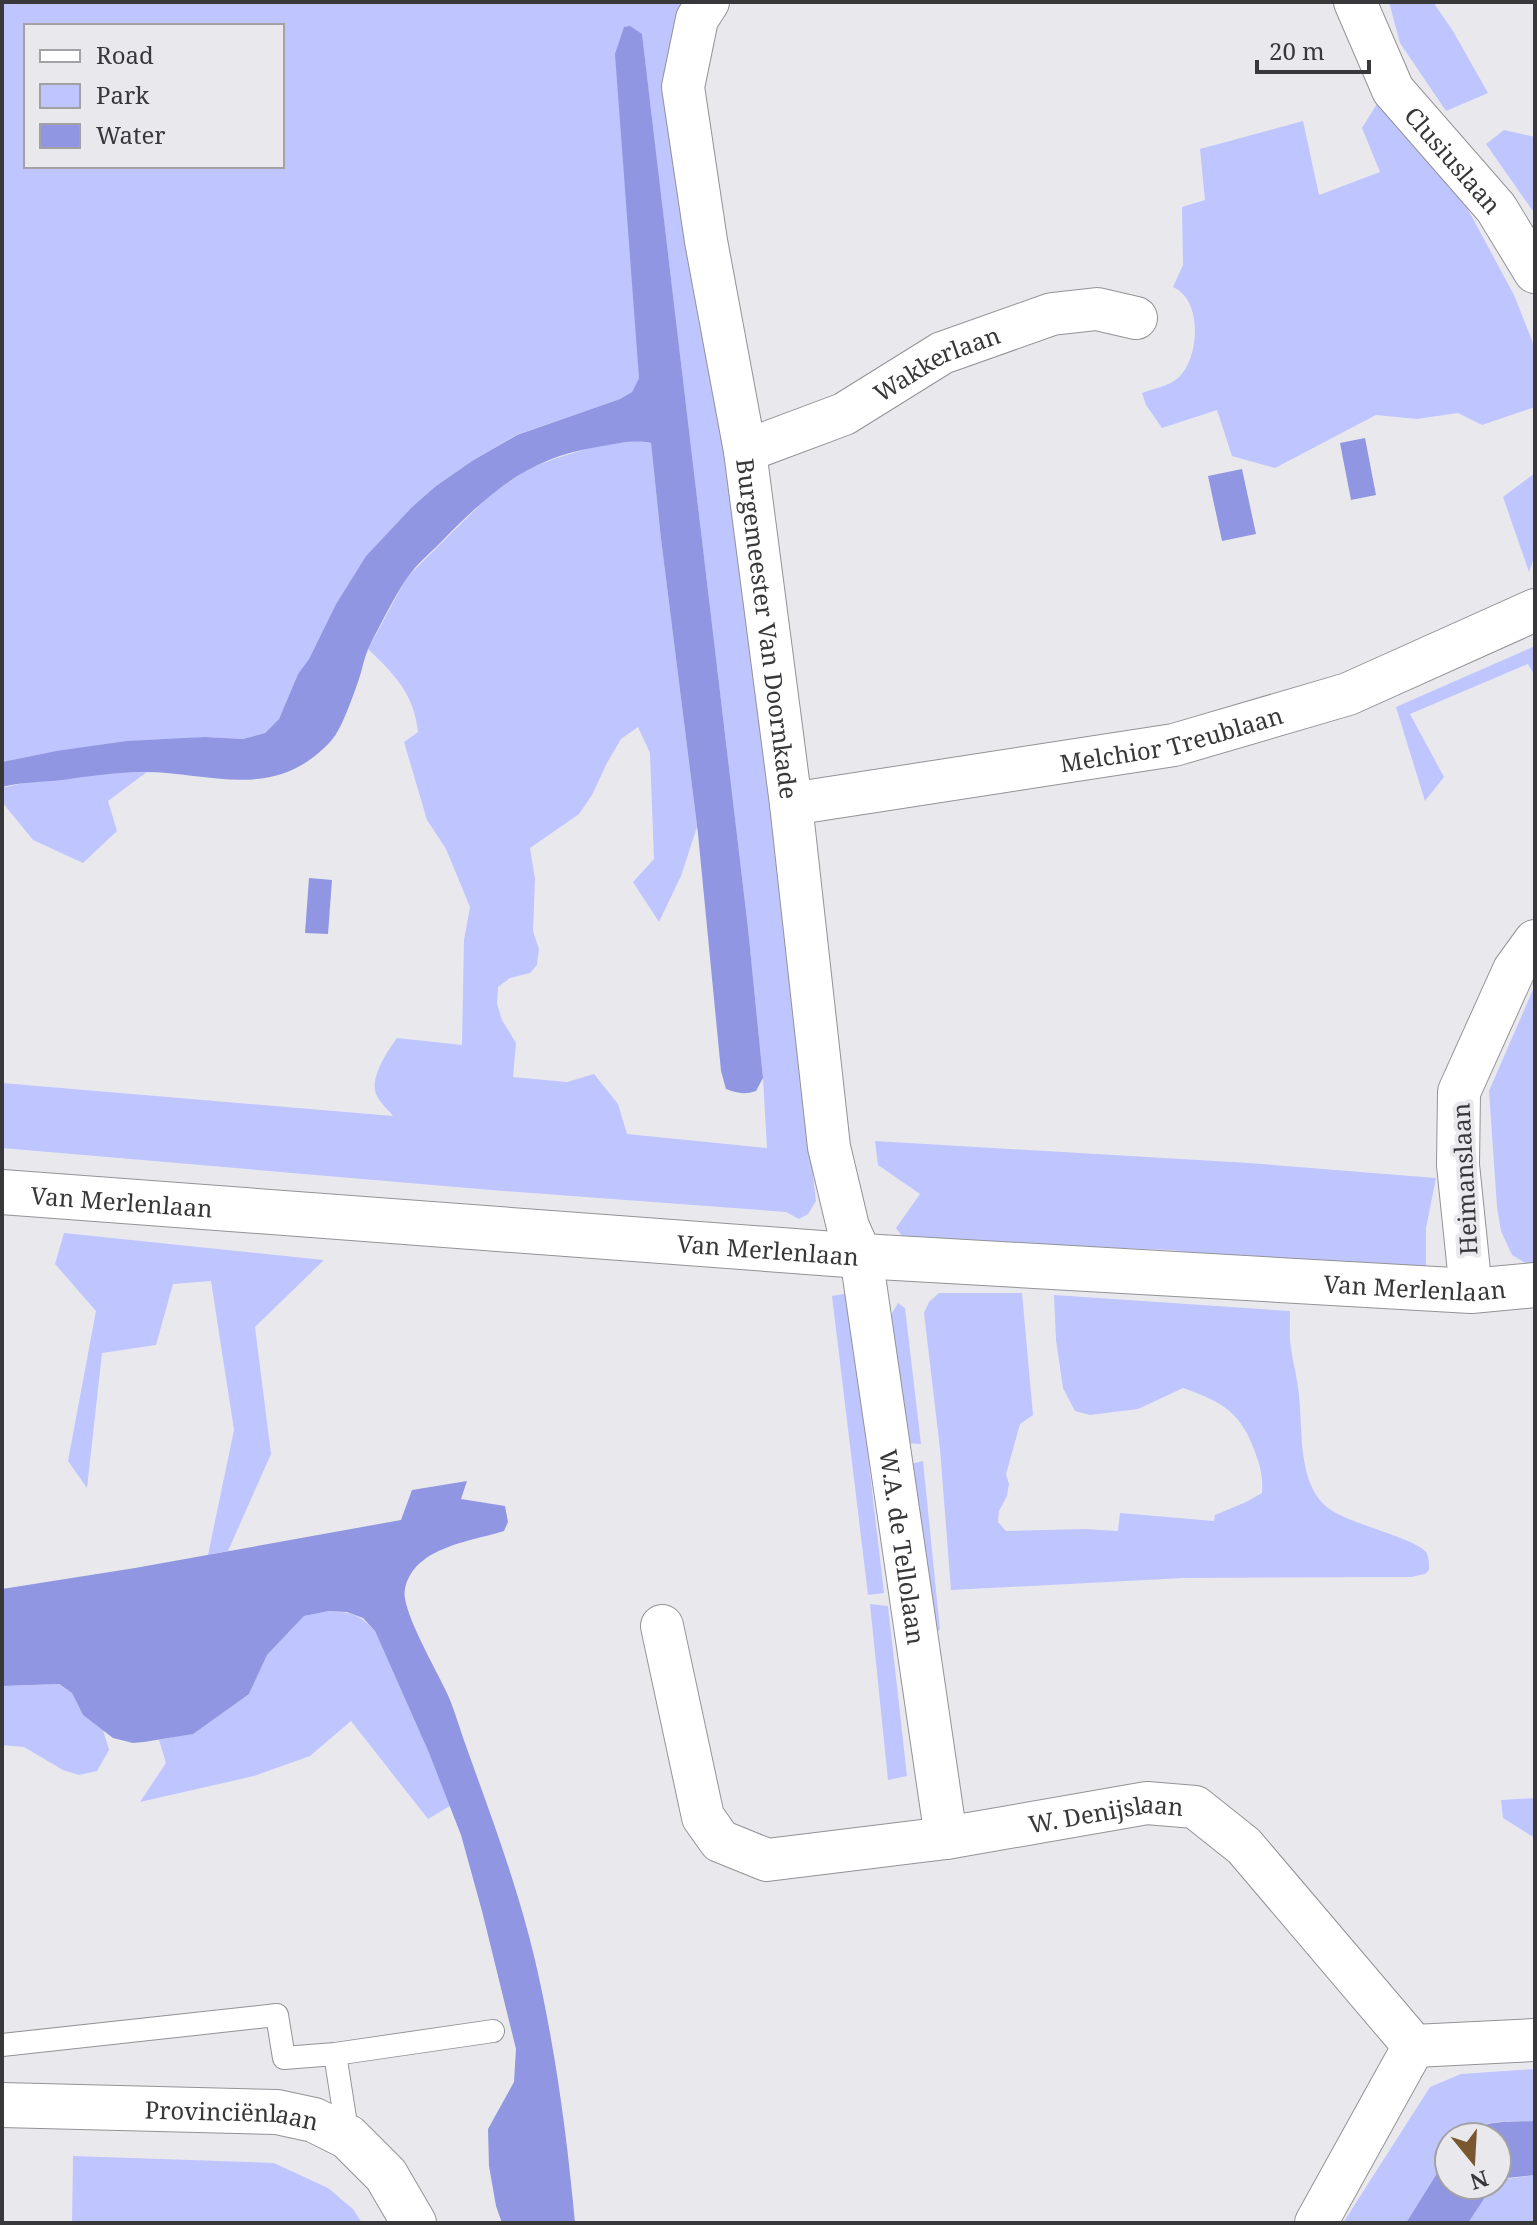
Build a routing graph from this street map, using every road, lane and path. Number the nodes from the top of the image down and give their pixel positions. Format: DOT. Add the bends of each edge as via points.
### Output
graph roads {
  1 [pos="708,2"];
  2 [pos="1355,2"];
  3 [pos="1535,272"];
  4 [pos="1136,318"];
  5 [pos="745,451"];
  6 [pos="1535,610"];
  7 [pos="791,804"];
  8 [pos="1535,941"];
  9 [pos="2,1192"];
  10 [pos="861,1256"];
  11 [pos="1535,1285"];
  12 [pos="1471,1291"];
  13 [pos="662,1626"];
  14 [pos="946,1838"];
  15 [pos="493,2031"];
  16 [pos="1535,2040"];
  17 [pos="2,2045"];
  18 [pos="1414,2046"];
  19 [pos="335,2054"];
  20 [pos="2,2105"];
  21 [pos="348,2137"];
  22 [pos="414,2223"];
  23 [pos="1316,2223"];
  1 -- 5 [label="street, Burgemeester Van Doornkade" via="697,19 683,87"];
  2 -- 3 [label="street, Clusiuslaan" via="1393,90 1496,208"];
  4 -- 5 [label="street, Wakkerlaan" via="1097,309 1052,314 942,353 844,414"];
  5 -- 7 [label="street, Burgemeester Van Doornkade"];
  6 -- 7 [label="street, Melchior Treublaan" via="1348,694 1174,745"];
  7 -- 10 [label="street, Burgemeester Van Doornkade" via="829,1147 848,1227"];
  8 -- 12 [label="street, Heimanslaan" via="1514,970 1459,1092 1458,1165"];
  9 -- 10 [label="main road, Van Merlenlaan"];
  10 -- 12 [label="main road, Van Merlenlaan"];
  10 -- 14 [label="street, W.A. de Tellolaan"];
  11 -- 12 [label="main road, Van Merlenlaan"];
  13 -- 14 [label="street, W. Denijslaan" via="703,1817 720,1841 767,1860"];
  14 -- 18 [label="street, W. Denijslaan" via="1147,1803 1195,1807 1244,1846"];
  15 -- 19 [label="lane"];
  16 -- 18 [label="street"];
  17 -- 19 [label="lane" via="277,2015 284,2058"];
  18 -- 23 [label="street"];
  19 -- 21 [label="lane"];
  20 -- 21 [label="main road, Provinciënlaan" via="277,2112 314,2120"];
  21 -- 22 [label="main road, Provinciënlaan" via="386,2175"];
}
